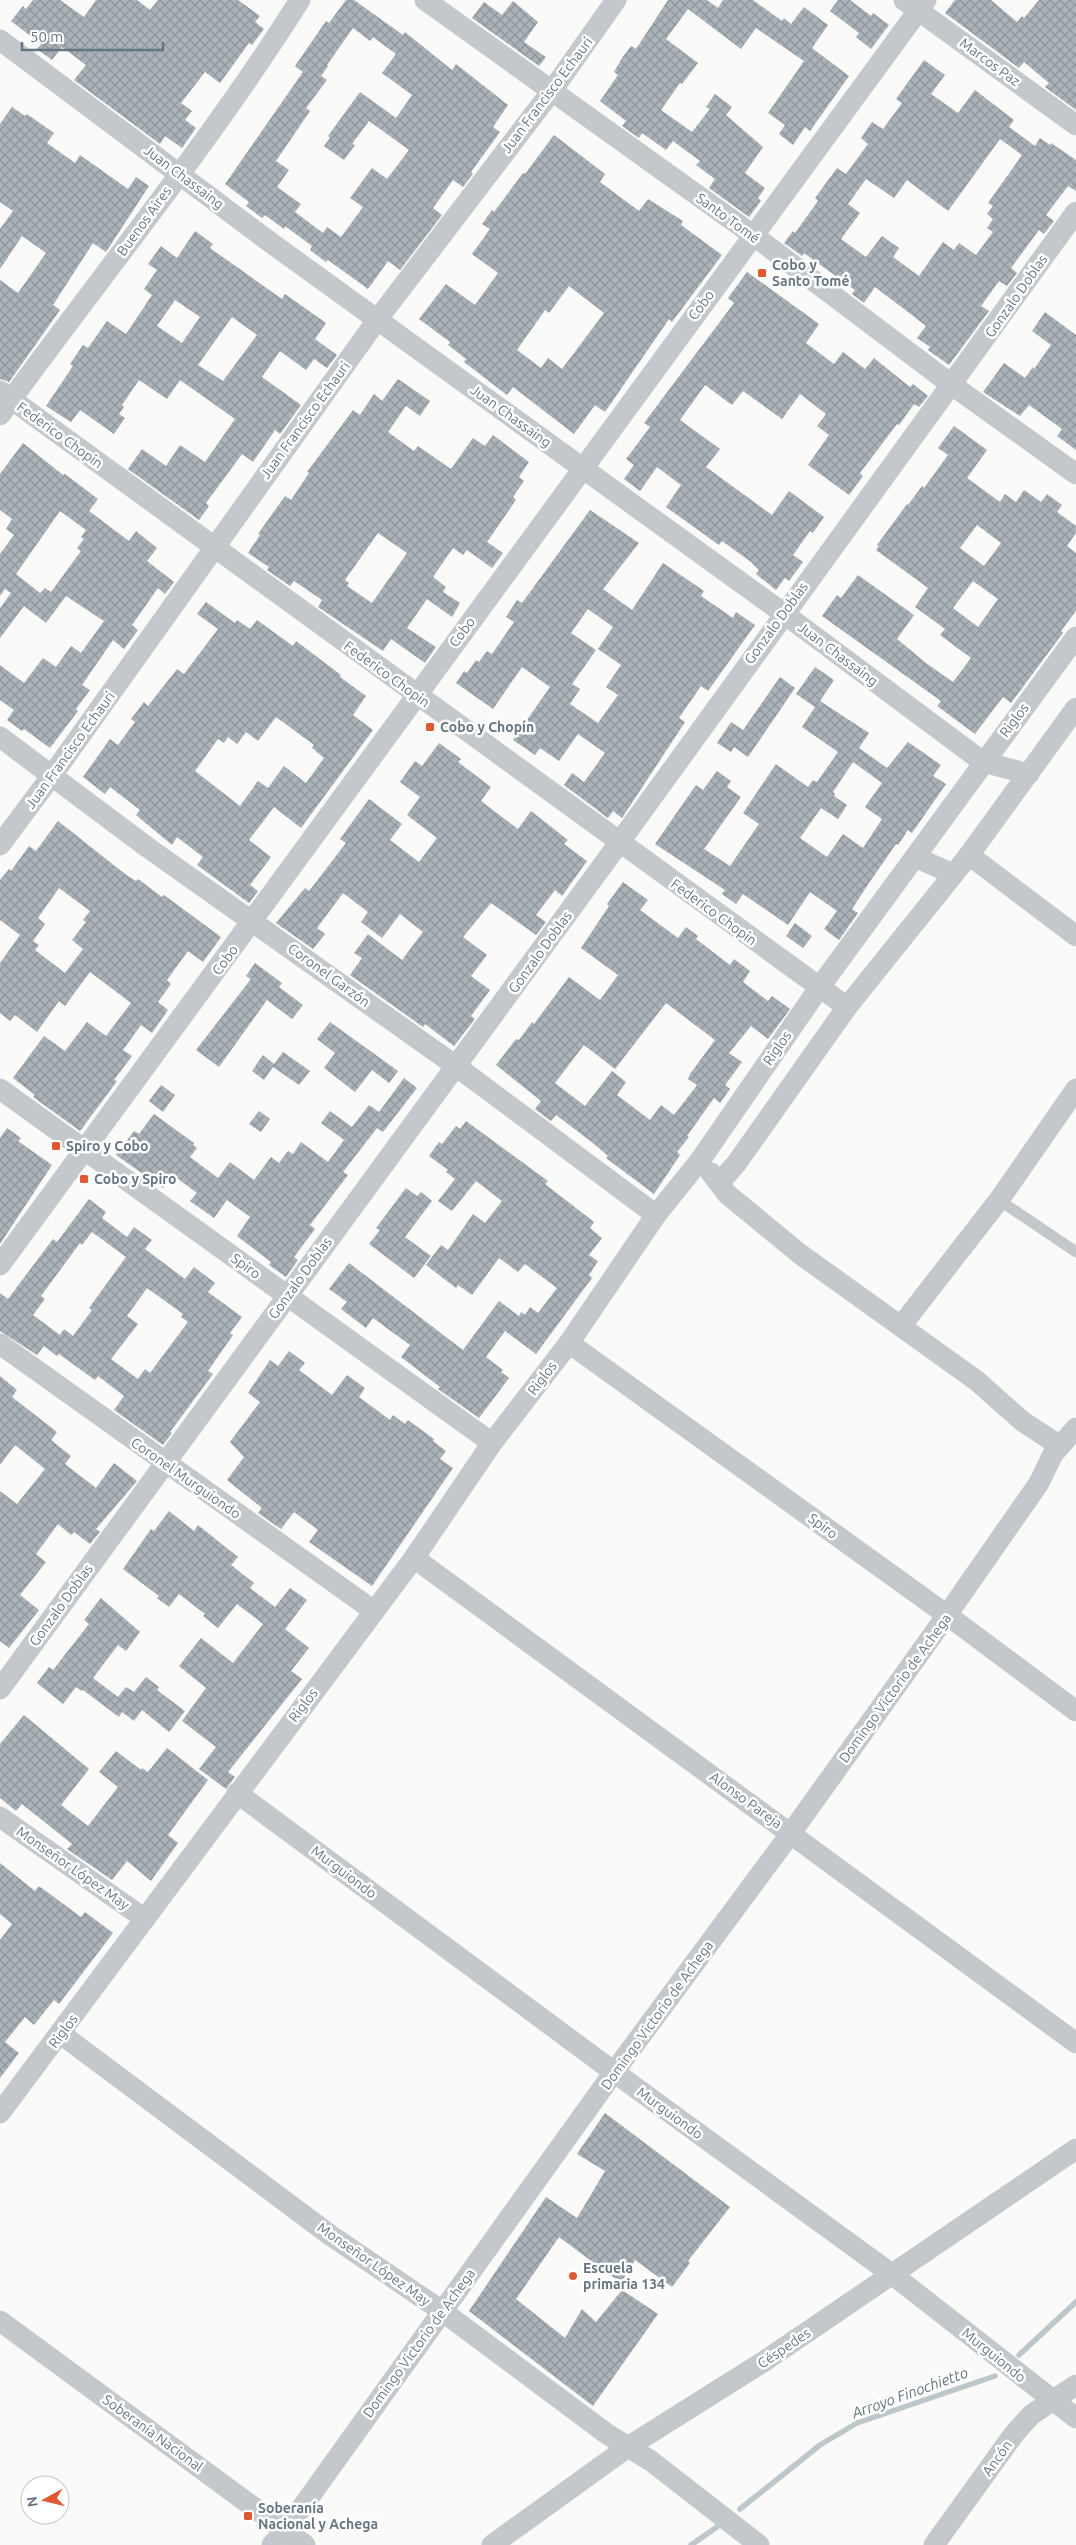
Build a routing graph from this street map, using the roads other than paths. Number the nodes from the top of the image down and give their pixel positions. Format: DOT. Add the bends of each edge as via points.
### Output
graph roads {
  1 [pos="300,0"];
  2 [pos="425,0"];
  3 [pos="616,0"];
  4 [pos="916,3"];
  5 [pos="0,40"];
  6 [pos="551,92"];
  7 [pos="1076,125"];
  8 [pos="179,173"];
  9 [pos="1076,212"];
  10 [pos="752,235"];
  11 [pos="377,320"];
  12 [pos="952,386"];
  13 [pos="4,402"];
  14 [pos="582,467"];
  15 [pos="1076,474"];
  16 [pos="214,546"];
  17 [pos="783,613"];
  18 [pos="1076,637"];
  19 [pos="416,696"];
  20 [pos="1076,708"];
  21 [pos="0,737"];
  22 [pos="983,762"];
  23 [pos="53,774"];
  24 [pos="1030,774"];
  25 [pos="619,843"];
  26 [pos="0,845"];
  27 [pos="969,855"];
  28 [pos="915,857"];
  29 [pos="954,874"];
  30 [pos="254,921"];
  31 [pos="1076,936"];
  32 [pos="819,988"];
  33 [pos="847,1007"];
  34 [pos="456,1066"];
  35 [pos="0,1088"];
  36 [pos="1076,1089"];
  37 [pos="85,1149"];
  38 [pos="701,1159"];
  39 [pos="719,1183"];
  40 [pos="999,1200"];
  41 [pos="656,1215"];
  42 [pos="1076,1252"];
  43 [pos="0,1265"];
  44 [pos="287,1295"];
  45 [pos="901,1326"];
  46 [pos="569,1343"];
  47 [pos="0,1344"];
  48 [pos="1076,1428"];
  49 [pos="492,1443"];
  50 [pos="1060,1446"];
  51 [pos="164,1463"];
  52 [pos="414,1558"];
  53 [pos="374,1611"];
  54 [pos="948,1615"];
  55 [pos="0,1689"];
  56 [pos="1076,1711"];
  57 [pos="237,1793"];
  58 [pos="0,1817"];
  59 [pos="791,1833"];
  60 [pos="145,1918"];
  61 [pos="61,2034"];
  62 [pos="1076,2043"];
  63 [pos="614,2072"];
  64 [pos="0,2113"];
  65 [pos="1076,2149"];
  66 [pos="893,2275"];
  67 [pos="442,2311"];
  68 [pos="0,2321"];
  69 [pos="1076,2385"];
  70 [pos="1052,2401"];
  71 [pos="1076,2418"];
  72 [pos="628,2447"];
  73 [pos="279,2538"];
  74 [pos="305,2545"];
  75 [pos="492,2545"];
  76 [pos="759,2545"];
  77 [pos="934,2545"];
  1 -- 8 [label="street, Buenos Aires"];
  2 -- 6 [label="street, Santo Tomé"];
  3 -- 6 [label="street, Juan Francisco Echauri"];
  4 -- 7 [label="street, Marcos Paz"];
  4 -- 10 [label="street, Cobo"];
  5 -- 8 [label="street, Juan Chassaing"];
  6 -- 10 [label="street, Santo Tomé"];
  6 -- 11 [label="street, Juan Francisco Echauri"];
  8 -- 11 [label="street, Juan Chassaing"];
  8 -- 13 [label="street, Buenos Aires"];
  9 -- 12 [label="street, Gonzalo Doblas"];
  10 -- 12 [label="street, Santo Tomé"];
  10 -- 14 [label="street, Cobo"];
  11 -- 14 [label="street, Juan Chassaing"];
  11 -- 16 [label="street, Juan Francisco Echauri"];
  12 -- 15 [label="street, Santo Tomé"];
  12 -- 17 [label="street, Gonzalo Doblas"];
  13 -- 16 [label="street, Federico Chopin"];
  14 -- 17 [label="street, Juan Chassaing"];
  14 -- 19 [label="street, Cobo"];
  16 -- 19 [label="street, Federico Chopin"];
  16 -- 23 [label="street, Juan Francisco Echauri"];
  17 -- 22 [label="street, Juan Chassaing"];
  17 -- 25 [label="street, Gonzalo Doblas"];
  18 -- 22 [label="street, Riglos"];
  19 -- 25 [label="street, Federico Chopin"];
  19 -- 30 [label="street, Cobo"];
  20 -- 24 [label="street"];
  21 -- 23 [label="street, Coronel Garzón"];
  22 -- 24 [label="street, Juan Chassaing"];
  22 -- 28 [label="street, Riglos"];
  23 -- 26 [label="street, Juan Francisco Echauri"];
  23 -- 30 [label="street, Coronel Garzón" via="148,848"];
  24 -- 27 [label="street"];
  25 -- 32 [label="street, Federico Chopin"];
  25 -- 34 [label="street, Gonzalo Doblas"];
  27 -- 29 [label="street"];
  27 -- 31 [label="street"];
  28 -- 29 [label="street"];
  28 -- 32 [label="street, Riglos"];
  29 -- 33 [label="street"];
  30 -- 34 [label="street, Coronel Garzón"];
  30 -- 37 [label="street, Cobo"];
  32 -- 33 [label="street, Federico Chopin"];
  32 -- 38 [label="street, Riglos"];
  33 -- 39 [label="street" via="736,1164"];
  34 -- 41 [label="street, Coronel Garzón"];
  34 -- 44 [label="street, Gonzalo Doblas"];
  35 -- 37 [label="street, Spiro"];
  36 -- 40 [label="street"];
  37 -- 43 [label="street, Cobo"];
  37 -- 44 [label="street, Spiro"];
  38 -- 39 [label="street"];
  38 -- 41 [label="street, Riglos"];
  39 -- 45 [label="street" via="755,1218"];
  40 -- 42 [label="lane"];
  40 -- 45 [label="street"];
  41 -- 46 [label="street, Riglos"];
  44 -- 49 [label="street, Spiro"];
  44 -- 51 [label="street, Gonzalo Doblas"];
  45 -- 50 [label="street" via="977,1381 1022,1421"];
  46 -- 49 [label="street, Riglos"];
  46 -- 54 [label="street, Spiro"];
  47 -- 51 [label="street, Coronel Murguiondo"];
  48 -- 50 [label="street, Domingo Victorio de Achega"];
  49 -- 52 [label="street, Riglos"];
  50 -- 54 [label="street, Domingo Victorio de Achega" via="1039,1483"];
  51 -- 53 [label="street, Coronel Murguiondo"];
  51 -- 55 [label="street, Gonzalo Doblas"];
  52 -- 53 [label="street, Riglos"];
  52 -- 59 [label="street, Alonso Pareja"];
  53 -- 57 [label="street, Riglos"];
  54 -- 56 [label="street, Spiro"];
  54 -- 59 [label="street, Domingo Victorio de Achega"];
  57 -- 60 [label="street, Riglos"];
  57 -- 63 [label="street, Murguiondo"];
  58 -- 60 [label="street, Monseñor López May"];
  59 -- 62 [label="street, Alonso Pareja"];
  59 -- 63 [label="street, Domingo Victorio de Achega"];
  60 -- 61 [label="street, Riglos"];
  61 -- 64 [label="street, Riglos"];
  61 -- 67 [label="street, Monseñor López May" via="330,2235"];
  63 -- 66 [label="street, Murguiondo"];
  63 -- 67 [label="street, Domingo Victorio de Achega"];
  65 -- 66 [label="street, Céspedes"];
  66 -- 70 [label="street, Murguiondo"];
  66 -- 72 [label="street, Céspedes"];
  67 -- 72 [label="street, Monseñor López May"];
  67 -- 73 [label="street, Domingo Victorio de Achega"];
  68 -- 73 [label="street, Soberanía Nacional"];
  69 -- 70 [label="street, Ancón"];
  70 -- 71 [label="street, Murguiondo"];
  70 -- 77 [label="street, Ancón" via="1014,2434"];
  72 -- 75 [label="street, Céspedes"];
  72 -- 76 [label="street, Monseñor López May"];
  73 -- 74 [label="street, Soberanía Nacional"];
}
